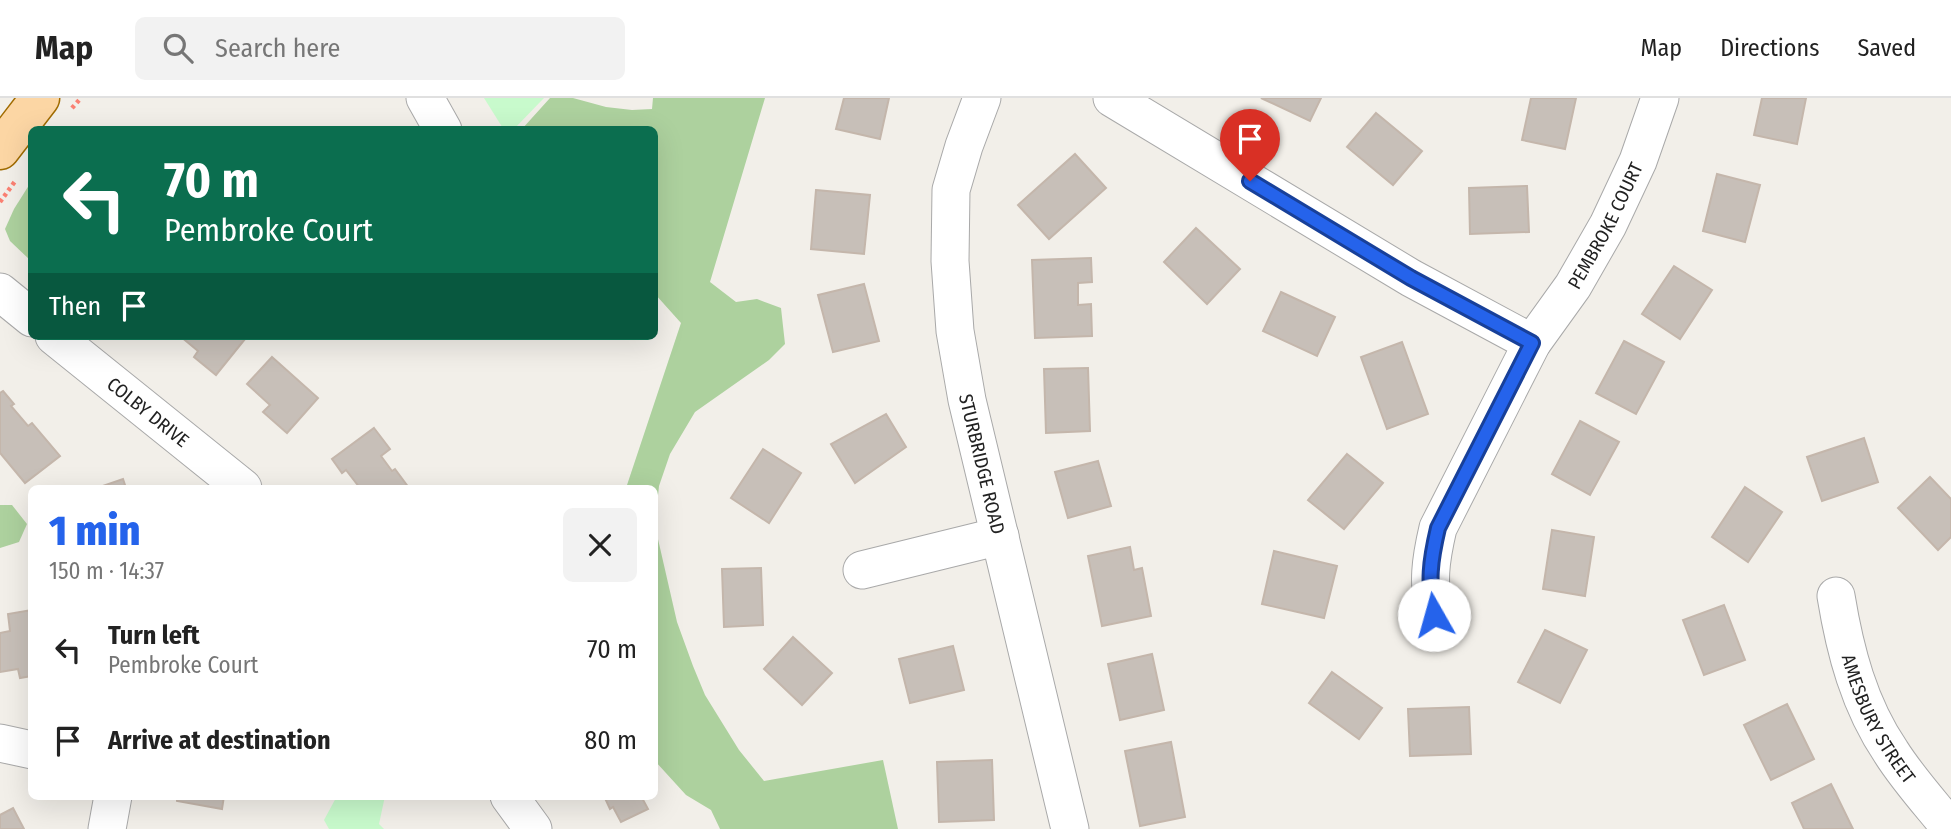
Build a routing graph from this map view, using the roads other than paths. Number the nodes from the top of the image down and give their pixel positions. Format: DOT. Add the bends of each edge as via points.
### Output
graph roads {
  1 [pos="40,98"];
  2 [pos="425,98"];
  3 [pos="982,98"];
  4 [pos="1111,98"];
  5 [pos="1660,98"];
  6 [pos="441,126"];
  7 [pos="0,150"];
  8 [pos="0,292"];
  9 [pos="28,315"];
  10 [pos="59,340"];
  11 [pos="1532,343"];
  12 [pos="239,485"];
  13 [pos="1000,536"];
  14 [pos="862,570"];
  15 [pos="1836,596"];
  16 [pos="1434,615"];
  17 [pos="0,743"];
  18 [pos="28,749"];
  19 [pos="112,800"];
  20 [pos="512,800"];
  21 [pos="107,829"];
  22 [pos="533,829"];
  23 [pos="1070,829"];
  24 [pos="1951,829"];
  1 -- 7 [label="main road"];
  2 -- 6 [label="street"];
  3 -- 13 [label="street, STURBRIDGE ROAD" via="951,190 950,261 955,331 967,400"];
  4 -- 11 [label="street" via="1411,278"];
  5 -- 11 [label="street, PEMBROKE COURT" via="1638,161 1608,225 1573,286"];
  8 -- 9 [label="street"];
  10 -- 12 [label="street, COLBY DRIVE"];
  11 -- 16 [label="street, PEMBROKE COURT" via="1438,528 1430,559"];
  13 -- 14 [label="street"];
  13 -- 23 [label="street, STURBRIDGE ROAD"];
  15 -- 24 [label="street, AMESBURY STREET" via="1854,677 1868,712 1891,753"];
  17 -- 18 [label="street"];
  19 -- 21 [label="street"];
  20 -- 22 [label="street"];
}
